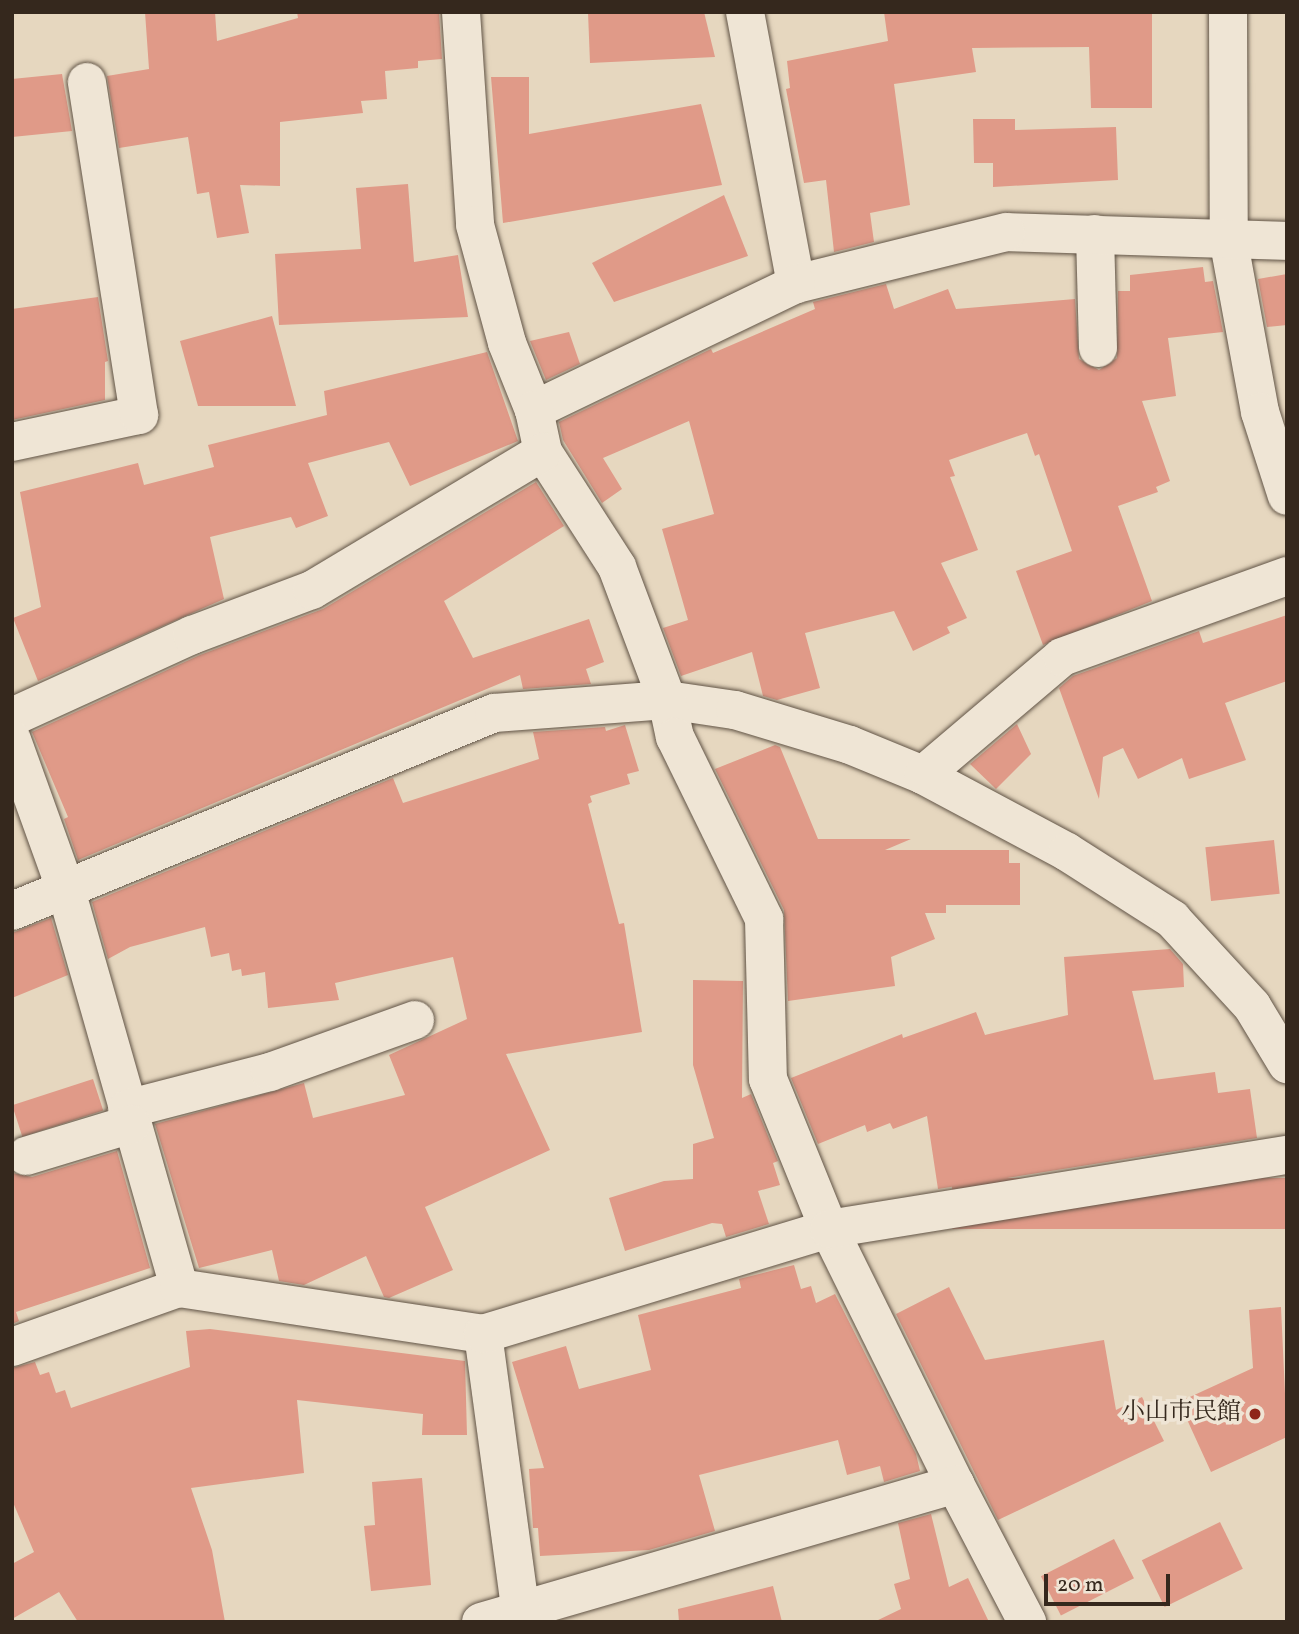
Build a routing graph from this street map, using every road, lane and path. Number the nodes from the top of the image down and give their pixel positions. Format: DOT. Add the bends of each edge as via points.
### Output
graph roads {
  1 [pos="461,12"];
  2 [pos="745,12"];
  3 [pos="1228,12"];
  4 [pos="86,82"];
  5 [pos="1095,234"];
  6 [pos="1287,241"];
  7 [pos="1229,243"];
  8 [pos="796,284"];
  9 [pos="1098,348"];
  10 [pos="534,410"];
  11 [pos="12,442"];
  12 [pos="543,452"];
  13 [pos="1287,496"];
  14 [pos="1287,576"];
  15 [pos="667,700"];
  16 [pos="12,717"];
  17 [pos="12,740"];
  18 [pos="923,775"];
  19 [pos="66,890"];
  20 [pos="12,911"];
  21 [pos="415,1020"];
  22 [pos="1287,1063"];
  23 [pos="129,1117"];
  24 [pos="1287,1155"];
  25 [pos="26,1156"];
  26 [pos="829,1229"];
  27 [pos="179,1287"];
  28 [pos="484,1334"];
  29 [pos="12,1347"];
  30 [pos="955,1484"];
  31 [pos="521,1616"];
  32 [pos="481,1622"];
  33 [pos="1027,1622"];
  1 -- 10 [label="street" via="475,225 507,343"];
  2 -- 8 [label="street"];
  3 -- 7 [label="street"];
  4 -- 11 [label="street" via="139,415"];
  5 -- 7 [label="street"];
  5 -- 8 [label="street" via="1006,232"];
  5 -- 9 [label="street"];
  6 -- 7 [label="street"];
  7 -- 13 [label="street" via="1260,412"];
  8 -- 10 [label="street"];
  10 -- 12 [label="street"];
  12 -- 15 [label="street" via="617,567"];
  12 -- 16 [label="street" via="312,590 192,635"];
  14 -- 18 [label="street" via="1062,657"];
  15 -- 18 [label="street" via="735,710 850,745"];
  15 -- 19 [label="street" via="494,713"];
  15 -- 26 [label="street" via="675,737 764,919 768,1079"];
  17 -- 19 [label="street"];
  18 -- 22 [label="street" via="1066,852 1172,919 1252,1006"];
  19 -- 20 [label="street"];
  19 -- 23 [label="street"];
  21 -- 23 [label="street"];
  23 -- 25 [label="street"];
  23 -- 27 [label="street"];
  24 -- 26 [label="street"];
  26 -- 28 [label="street"];
  26 -- 30 [label="street"];
  27 -- 28 [label="street"];
  27 -- 29 [label="street"];
  28 -- 31 [label="street"];
  30 -- 31 [label="street"];
  30 -- 33 [label="street"];
  31 -- 32 [label="street"];
}
